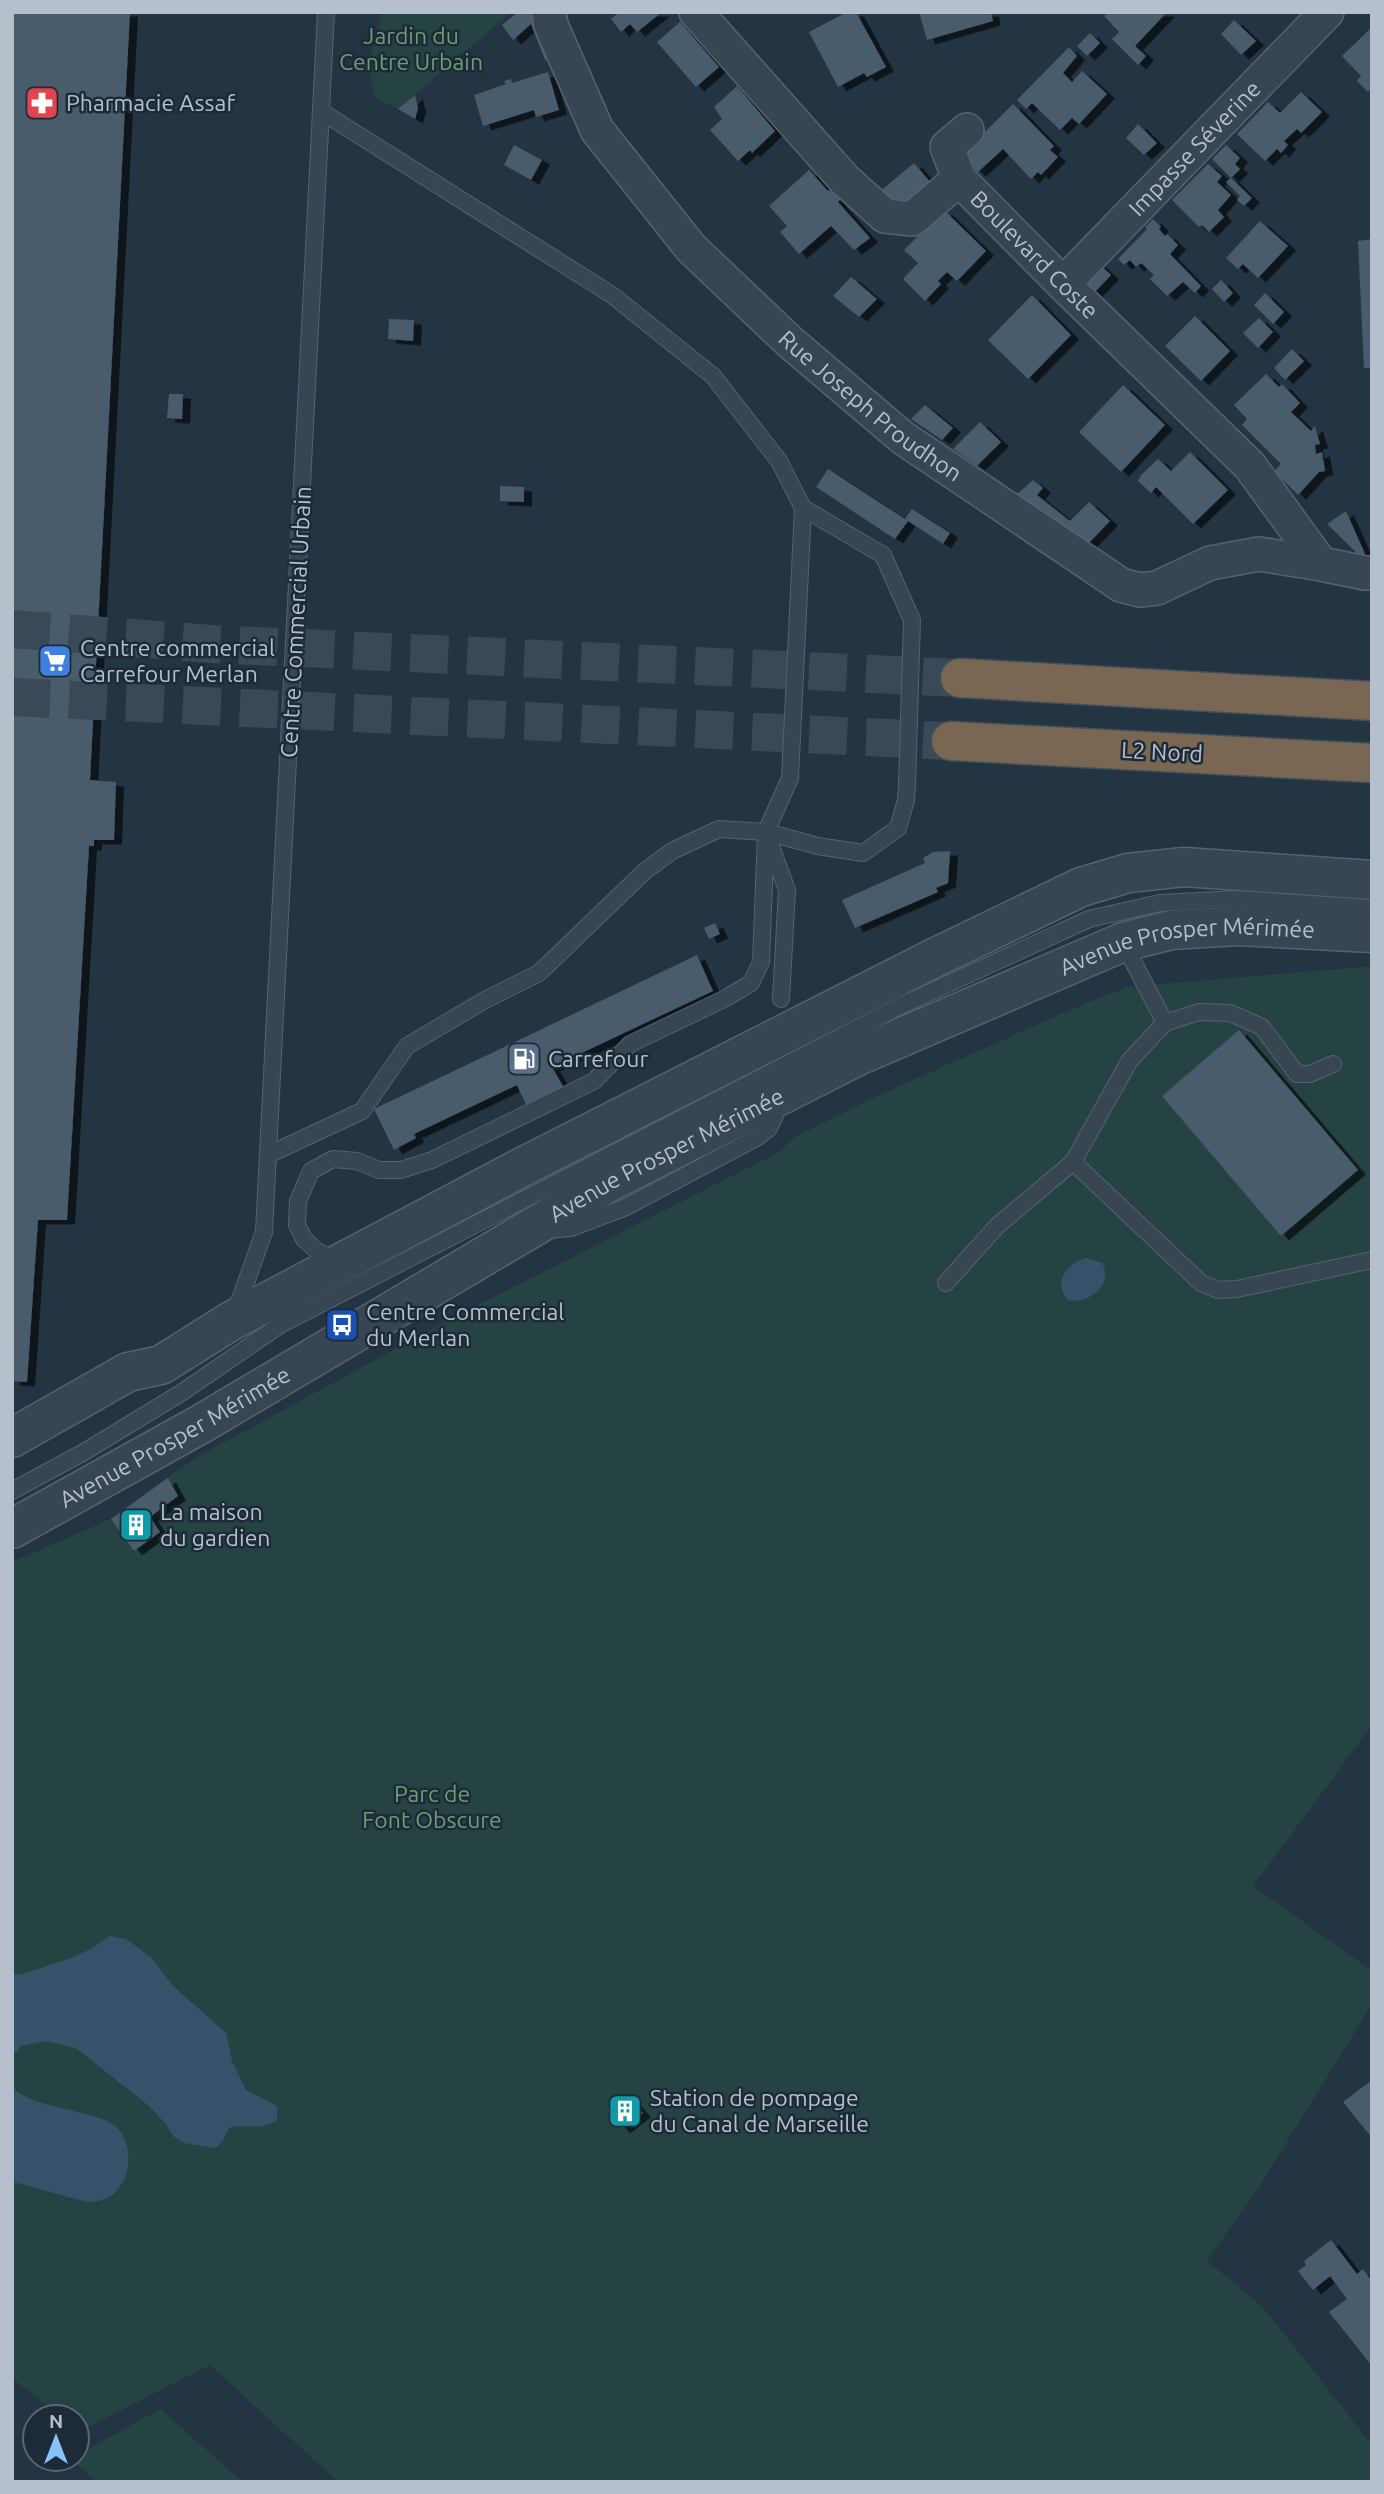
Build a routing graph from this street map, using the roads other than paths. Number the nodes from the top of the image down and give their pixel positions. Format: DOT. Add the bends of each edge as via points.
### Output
graph roads {
  1 [pos="326,12"];
  2 [pos="550,12"];
  3 [pos="696,12"];
  4 [pos="1327,12"];
  5 [pos="322,111"];
  6 [pos="967,130"];
  7 [pos="959,178"];
  8 [pos="1063,284"];
  9 [pos="803,508"];
  10 [pos="1321,564"];
  11 [pos="1372,573"];
  12 [pos="960,678"];
  13 [pos="1372,701"];
  14 [pos="951,741"];
  15 [pos="1372,763"];
  16 [pos="766,832"];
  17 [pos="1372,880"];
  18 [pos="1372,908"];
  19 [pos="1372,933"];
  20 [pos="1124,942"];
  21 [pos="781,999"];
  22 [pos="1165,1023"];
  23 [pos="1333,1063"];
  24 [pos="775,1116"];
  25 [pos="268,1155"];
  26 [pos="1073,1162"];
  27 [pos="529,1231"];
  28 [pos="351,1258"];
  29 [pos="1372,1260"];
  30 [pos="946,1283"];
  31 [pos="231,1321"];
  32 [pos="12,1438"];
  33 [pos="12,1491"];
  34 [pos="12,1529"];
  1 -- 5 [label="lane, Centre Commercial Urbain"];
  2 -- 10 [label="street, Rue Joseph Proudhon" via="551,25 597,130 691,248 790,342 903,438 1121,585 1157,588 1210,563 1259,554"];
  3 -- 7 [label="street, Boulevard Coste" via="845,180 885,216 912,219"];
  4 -- 8 [label="street, Impasse Séverine"];
  5 -- 9 [label="lane" via="612,295 712,376 779,461"];
  5 -- 25 [label="lane, Centre Commercial Urbain"];
  6 -- 7 [label="street" via="947,147"];
  7 -- 8 [label="street, Boulevard Coste"];
  8 -- 10 [label="street, Boulevard Coste" via="1250,466"];
  9 -- 16 [label="lane" via="790,778"];
  9 -- 16 [label="lane" via="883,555 912,620 906,800 898,828 863,853"];
  10 -- 11 [label="street"];
  12 -- 13 [label="highway"];
  14 -- 15 [label="highway, L2 Nord"];
  16 -- 21 [label="lane" via="787,890"];
  16 -- 25 [label="lane" via="719,830 672,851 539,973 407,1046 362,1111"];
  16 -- 28 [label="lane" via="761,962 751,983 630,1044 594,1081 432,1160 401,1170 379,1170 333,1159 311,1171 298,1201 300,1232 317,1251 331,1258"];
  17 -- 28 [label="street" via="1184,867 1128,873 1081,887 526,1165"];
  18 -- 33 [label="lane" via="1237,899 1160,903 1090,919 900,1006 280,1325 181,1393"];
  19 -- 20 [label="street, Avenue Prosper Mérimée" via="1237,926 1171,930"];
  20 -- 22 [label="lane"];
  20 -- 27 [label="street, Avenue Prosper Mérimée" via="858,1056 611,1181"];
  22 -- 23 [label="lane" via="1199,1012 1230,1013 1262,1027 1297,1073 1310,1074"];
  22 -- 26 [label="lane" via="1130,1060"];
  24 -- 27 [label="lane" via="758,1137 626,1207 571,1228"];
  25 -- 31 [label="lane, Centre Commercial Urbain" via="264,1232"];
  26 -- 29 [label="lane" via="1201,1283 1218,1290"];
  26 -- 30 [label="lane" via="997,1226"];
  27 -- 34 [label="street, Avenue Prosper Mérimée"];
  28 -- 31 [label="street"];
  31 -- 32 [label="street" via="161,1365 128,1372"];
}
